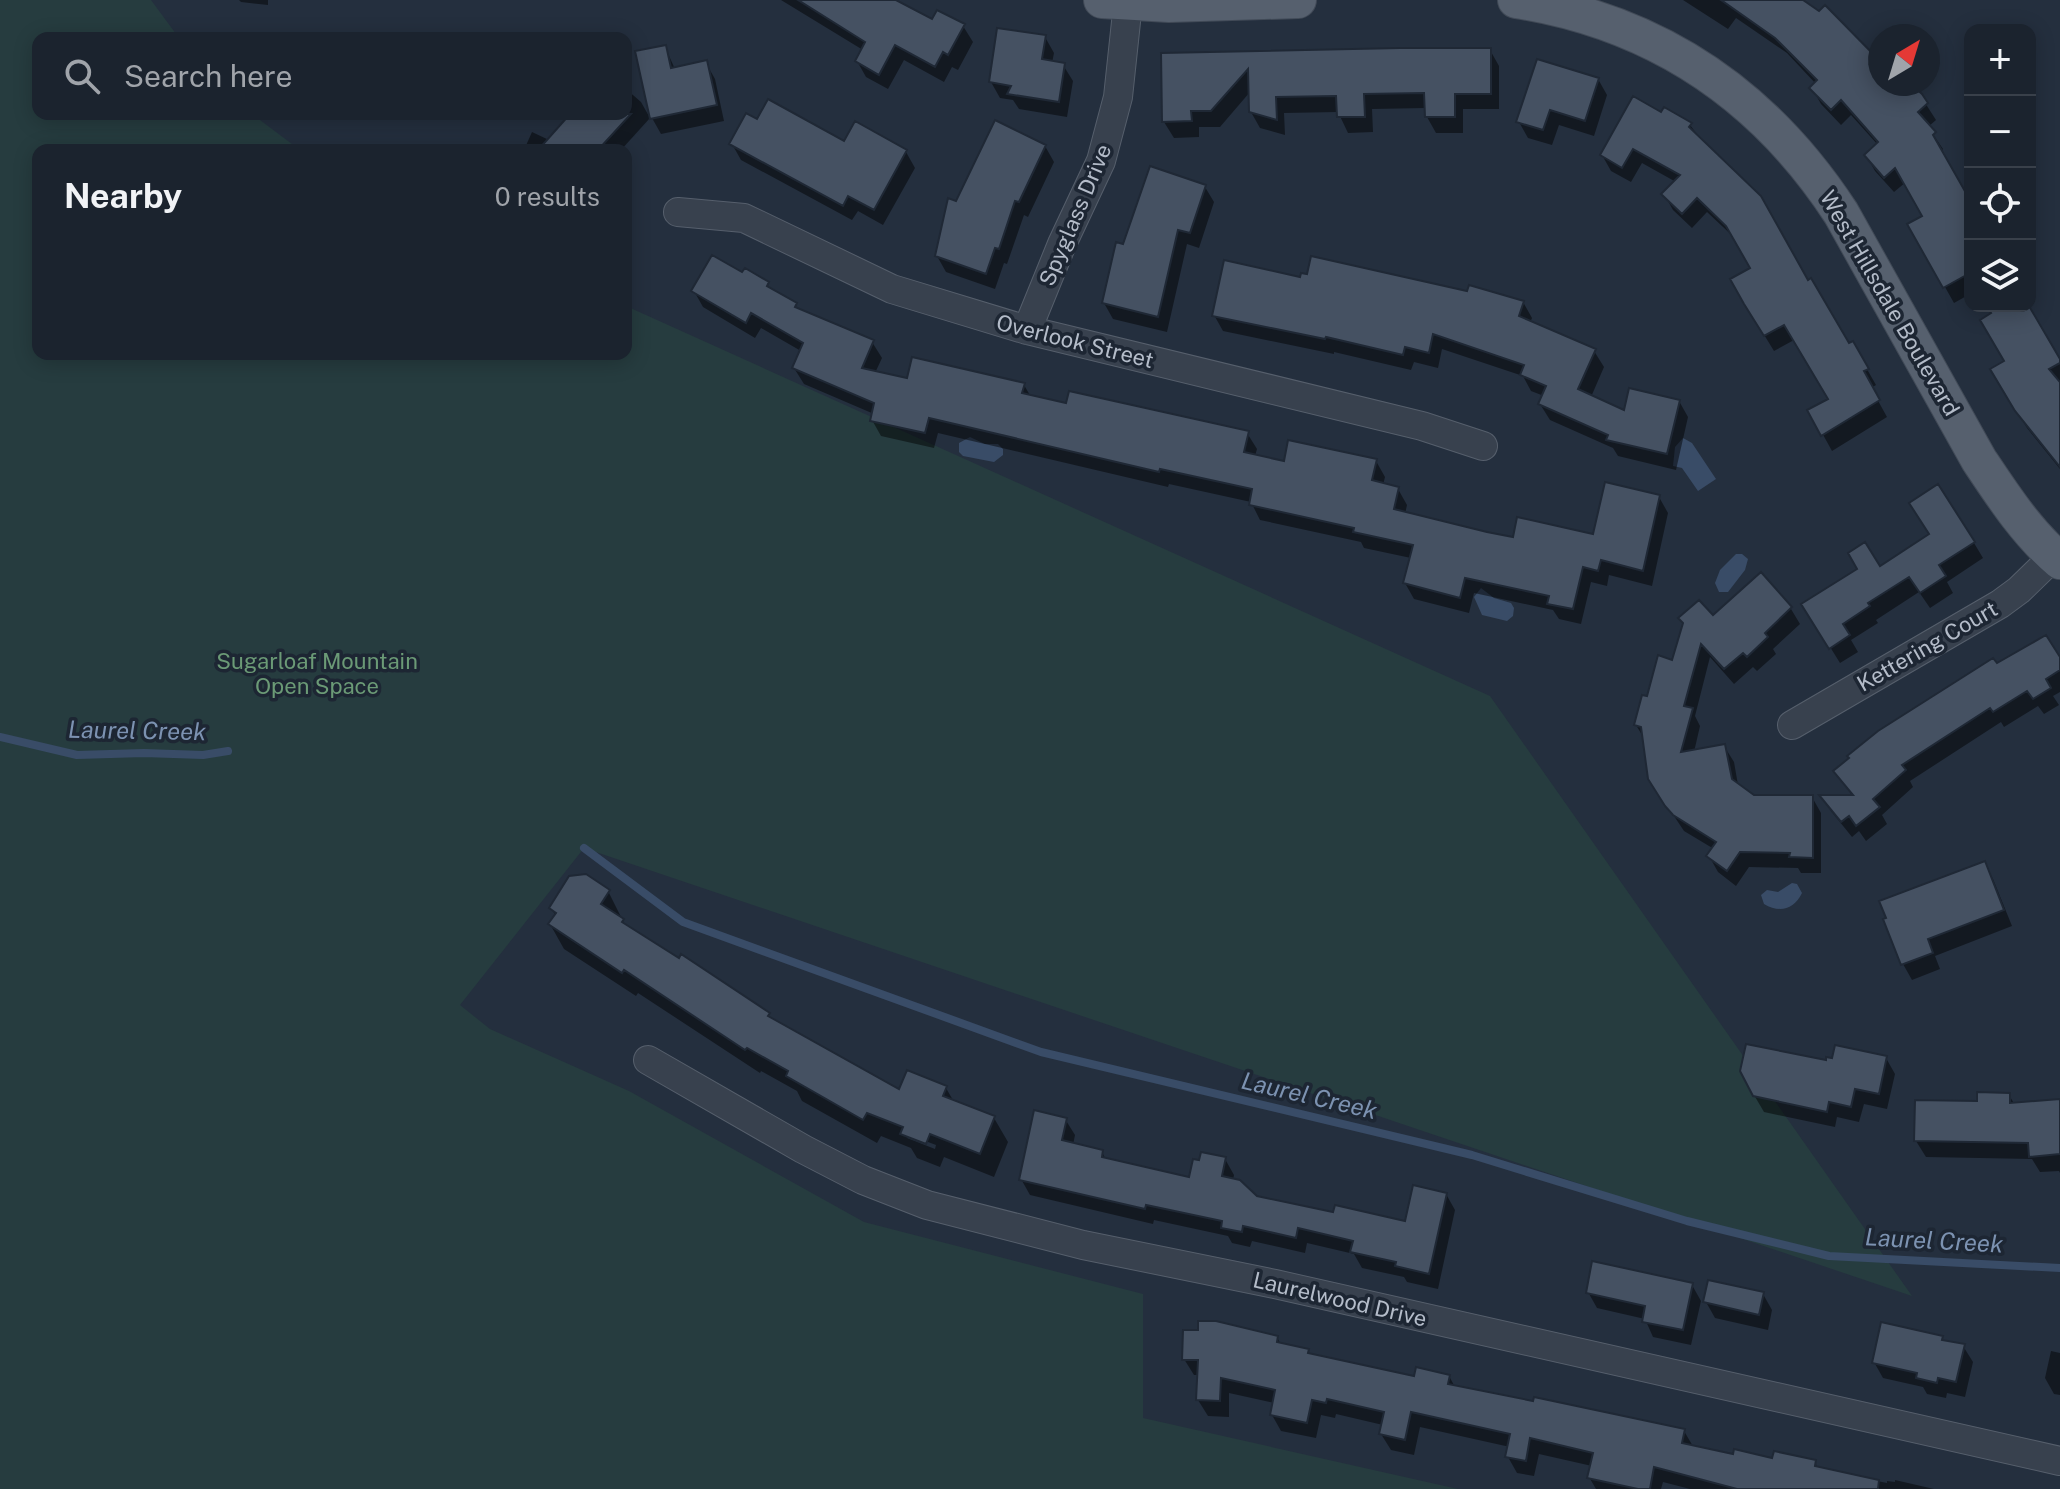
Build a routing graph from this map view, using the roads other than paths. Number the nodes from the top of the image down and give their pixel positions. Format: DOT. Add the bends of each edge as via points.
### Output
graph roads {
  1 [pos="1298,0"];
  2 [pos="1516,0"];
  3 [pos="1115,1"];
  4 [pos="678,212"];
  5 [pos="1027,330"];
  6 [pos="1483,446"];
  7 [pos="2057,558"];
  8 [pos="1792,725"];
  9 [pos="648,1060"];
  10 [pos="2060,1461"];
  1 -- 3 [label="main road"];
  2 -- 7 [label="main road, West Hillsdale Boulevard" via="1592,17 1669,49 1764,117 1841,213 1979,460 2018,516"];
  3 -- 5 [label="street, Spyglass Drive" via="1118,97 1101,161"];
  4 -- 5 [label="street, Overlook Street" via="744,218 892,289"];
  5 -- 6 [label="street, Overlook Street" via="1422,426"];
  7 -- 8 [label="street, Kettering Court" via="2000,604"];
  9 -- 10 [label="street, Laurelwood Drive" via="803,1149 927,1205 1083,1245"];
}
